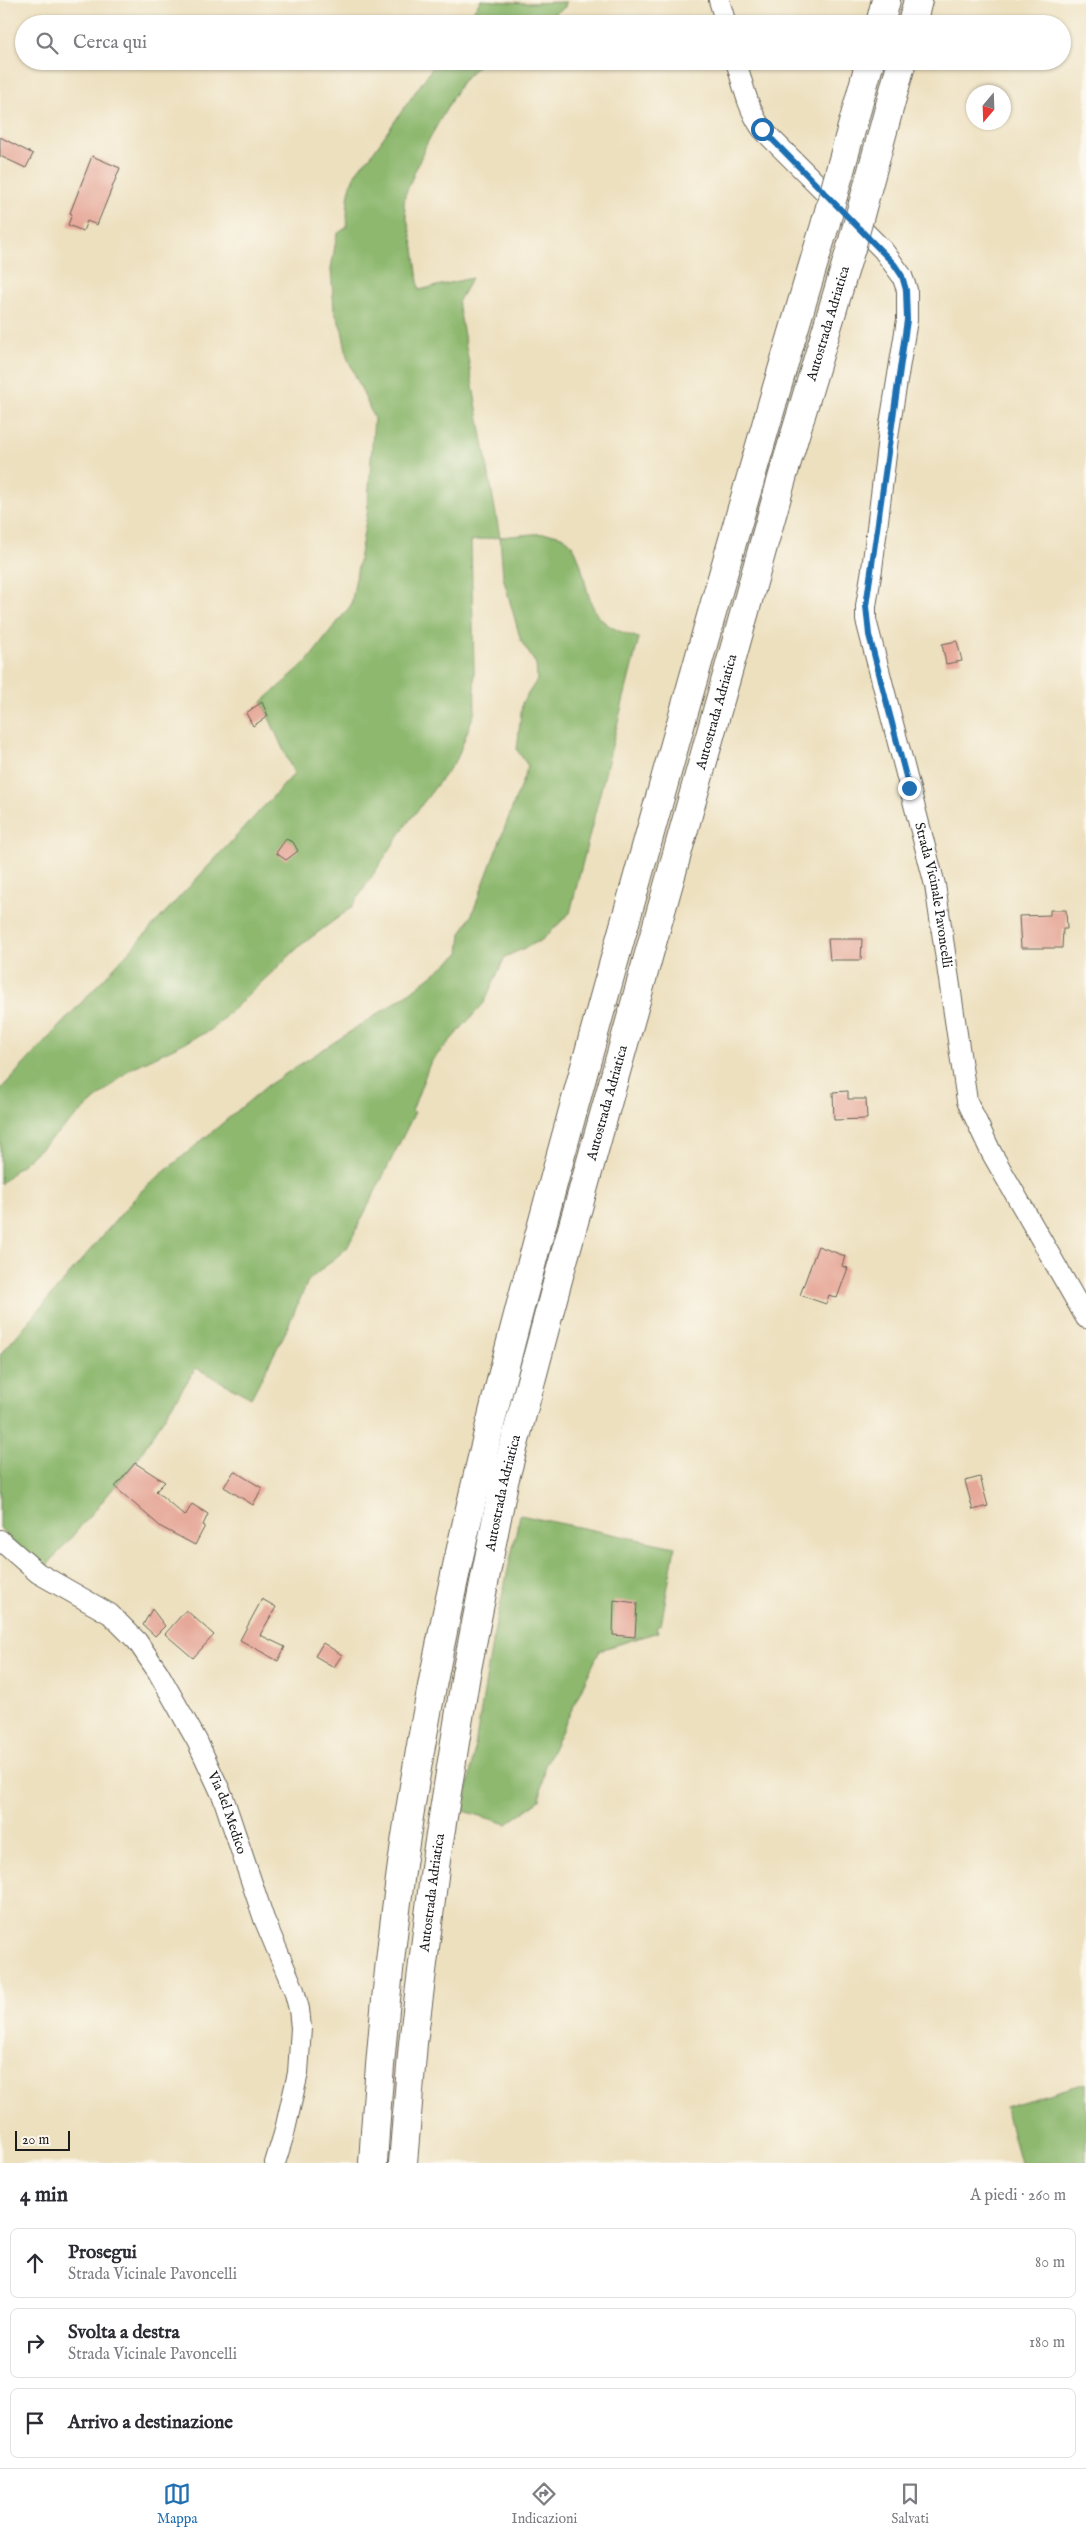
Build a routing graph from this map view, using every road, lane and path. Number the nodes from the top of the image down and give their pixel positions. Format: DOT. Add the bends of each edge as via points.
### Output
graph roads {
  1 [pos="719,0"];
  2 [pos="886,0"];
  3 [pos="918,0"];
  4 [pos="723,15"];
  5 [pos="882,15"];
  6 [pos="914,15"];
  7 [pos="739,70"];
  8 [pos="868,70"];
  9 [pos="900,70"];
  10 [pos="1086,1318"];
  11 [pos="0,1540"];
  12 [pos="275,2163"];
  13 [pos="373,2163"];
  14 [pos="403,2163"];
  1 -- 4 [label="street"];
  2 -- 5 [label="highway"];
  3 -- 6 [label="highway"];
  7 -- 10 [label="street, Strada Vicinale Pavoncelli" via="754,118 762,129 883,250 902,276 906,290 907,320 889,430 866,620 935,885 967,1100 991,1152"];
  8 -- 13 [label="highway, bridge" via="739,514 529,1269 476,1478 415,1779 379,2060"];
  9 -- 14 [label="highway, Autostrada Adriatica, bridge" via="851,248 780,485 504,1482 466,1674 436,1860 413,2043"];
  11 -- 12 [label="street, Via del Medico" via="38,1573 110,1614 137,1641 197,1741 223,1797 264,1919 299,2009 298,2073"];
}
